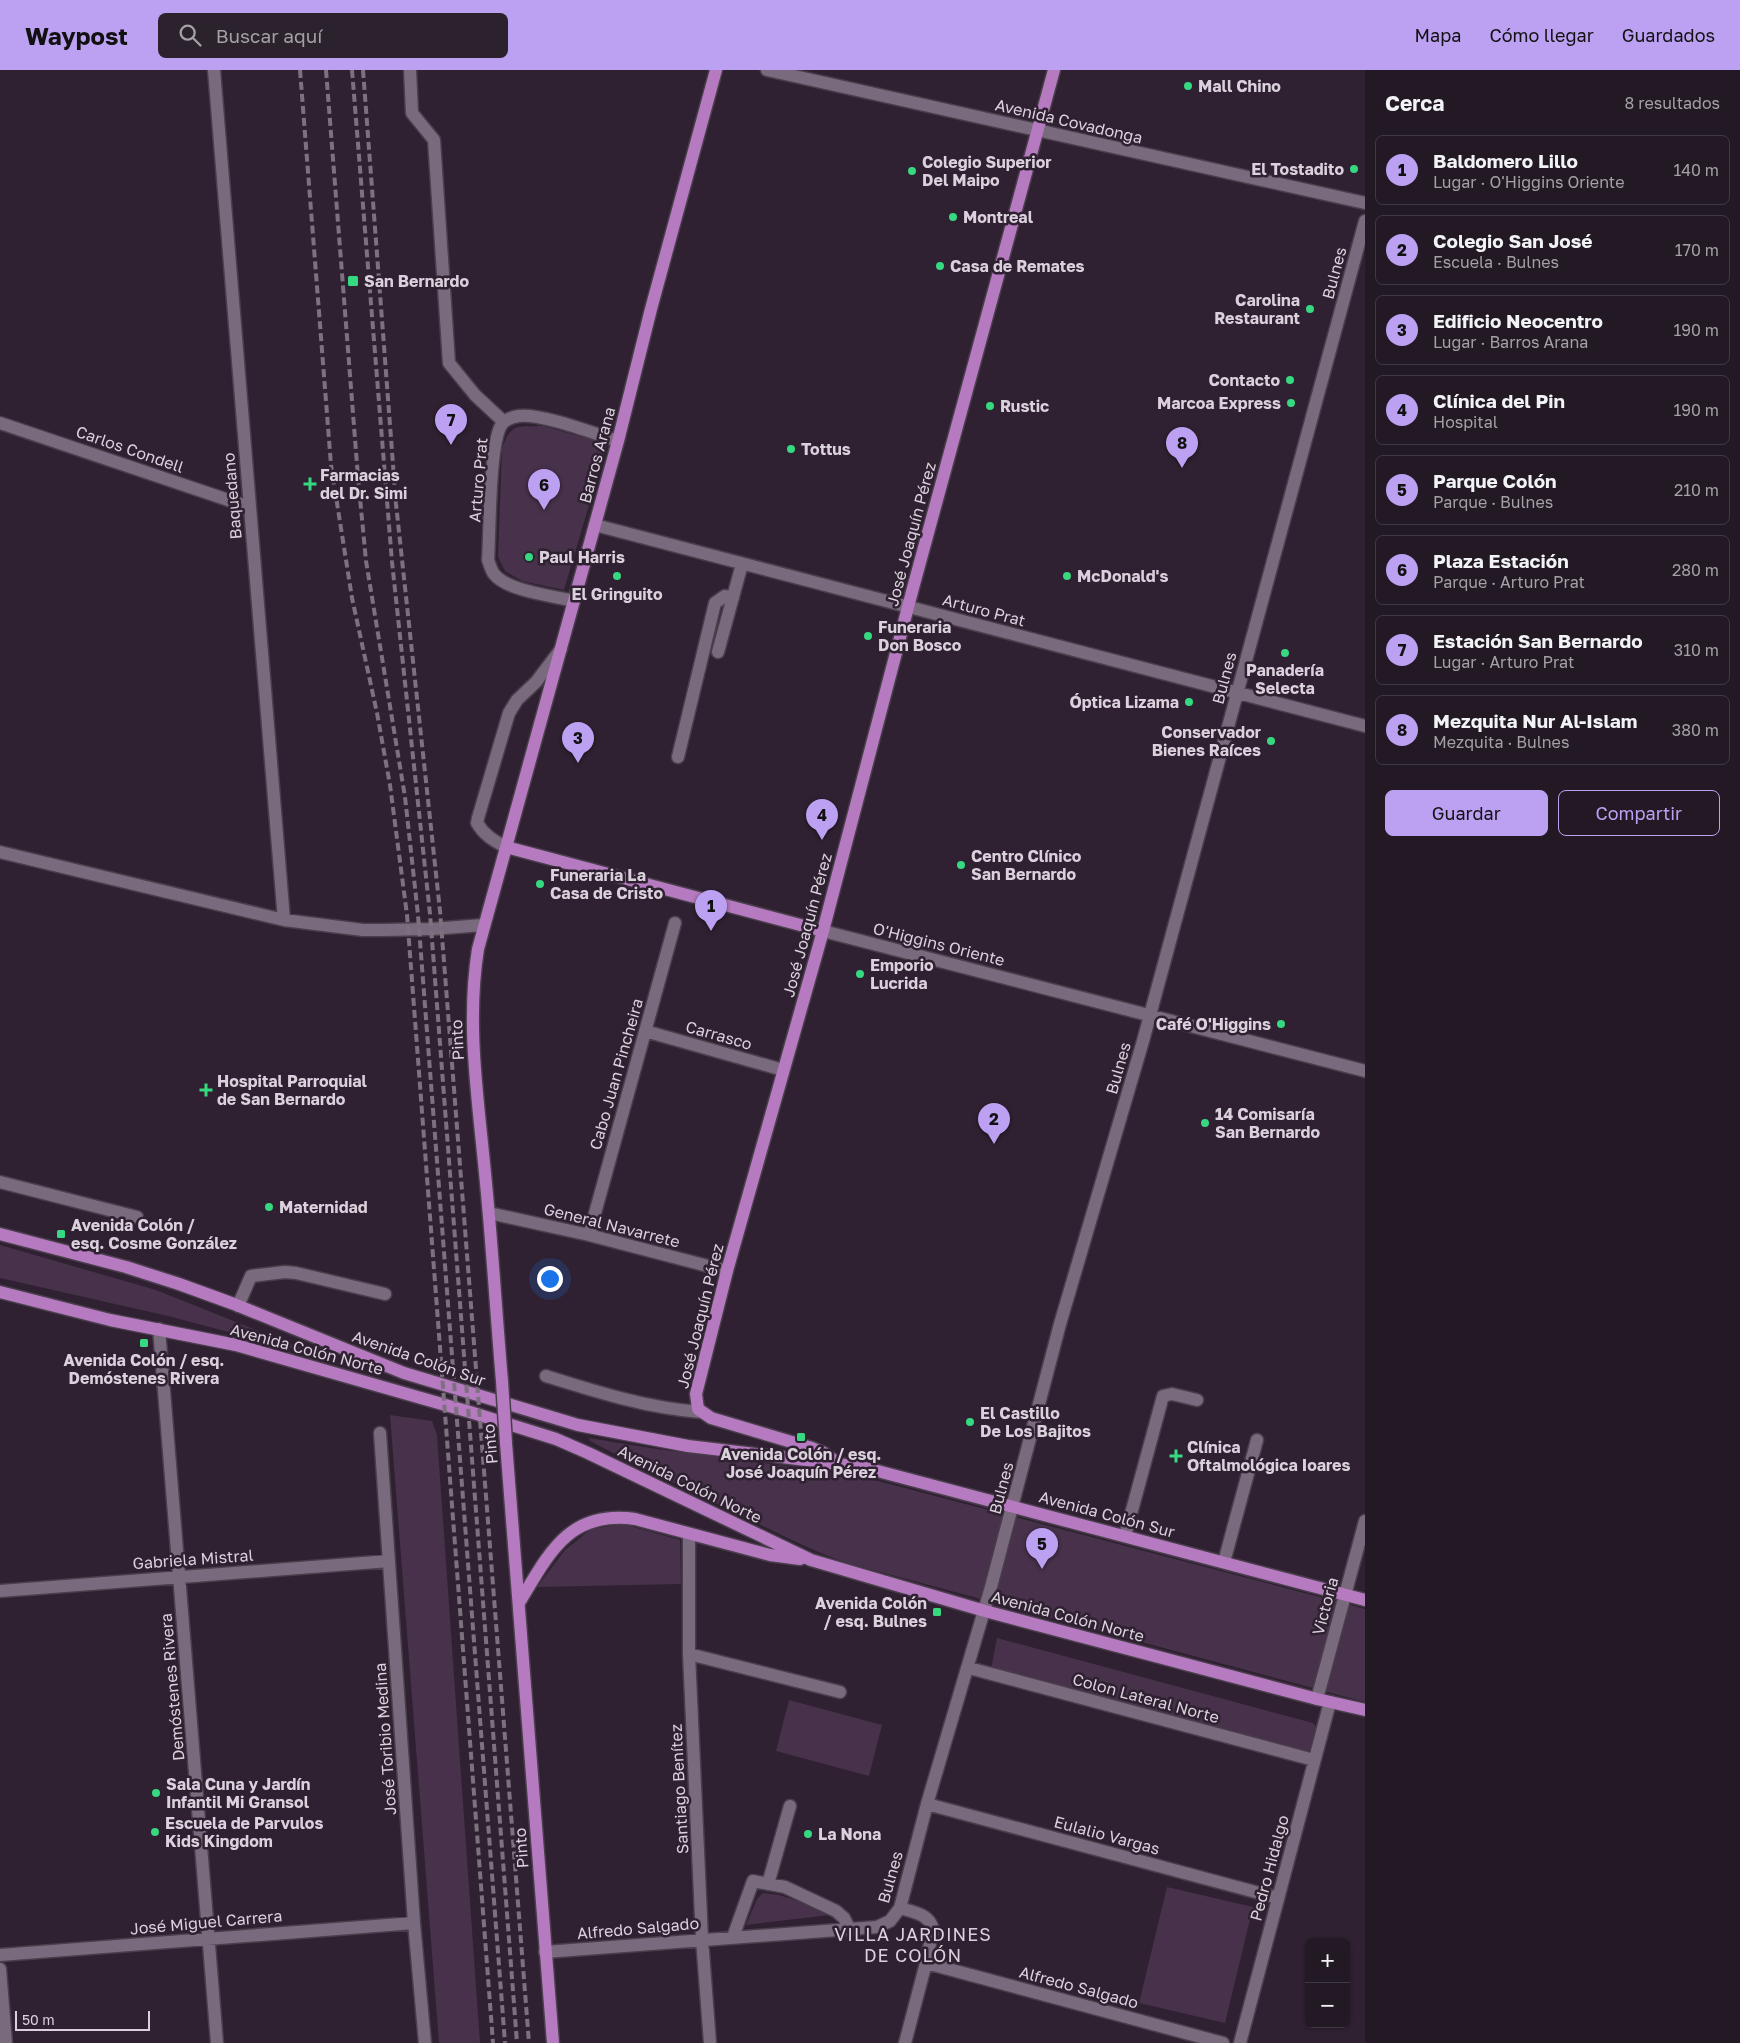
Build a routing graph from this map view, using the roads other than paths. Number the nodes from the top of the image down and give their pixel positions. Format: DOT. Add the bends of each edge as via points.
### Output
graph roads {
  1 [pos="214,70"];
  2 [pos="410,70"];
  3 [pos="716,70"];
  4 [pos="767,70"];
  5 [pos="1054,70"];
  6 [pos="1037,130"];
  7 [pos="1365,203"];
  8 [pos="1365,220"];
  9 [pos="504,422"];
  10 [pos="0,423"];
  11 [pos="618,441"];
  12 [pos="249,507"];
  13 [pos="595,525"];
  14 [pos="742,564"];
  15 [pos="733,598"];
  16 [pos="574,601"];
  17 [pos="908,607"];
  18 [pos="562,647"];
  19 [pos="718,652"];
  20 [pos="1237,693"];
  21 [pos="1365,726"];
  22 [pos="678,757"];
  23 [pos="506,847"];
  24 [pos="0,852"];
  25 [pos="284,920"];
  26 [pos="675,923"];
  27 [pos="483,924"];
  28 [pos="823,931"];
  29 [pos="1150,1015"];
  30 [pos="645,1031"];
  31 [pos="783,1070"];
  32 [pos="1365,1071"];
  33 [pos="0,1182"];
  34 [pos="489,1213"];
  35 [pos="137,1217"];
  36 [pos="0,1234"];
  37 [pos="589,1235"];
  38 [pos="726,1271"];
  39 [pos="0,1292"];
  40 [pos="385,1294"];
  41 [pos="238,1306"];
  42 [pos="159,1329"];
  43 [pos="546,1376"];
  44 [pos="1197,1400"];
  45 [pos="701,1412"];
  46 [pos="380,1433"];
  47 [pos="1257,1440"];
  48 [pos="839,1464"];
  49 [pos="1012,1506"];
  50 [pos="1365,1521"];
  51 [pos="689,1534"];
  52 [pos="1125,1536"];
  53 [pos="811,1560"];
  54 [pos="389,1561"];
  55 [pos="1224,1562"];
  56 [pos="179,1577"];
  57 [pos="0,1591"];
  58 [pos="1345,1594"];
  59 [pos="1365,1600"];
  60 [pos="520,1602"];
  61 [pos="985,1611"];
  62 [pos="690,1654"];
  63 [pos="969,1668"];
  64 [pos="840,1692"];
  65 [pos="1317,1700"];
  66 [pos="1330,1702"];
  67 [pos="1365,1710"];
  68 [pos="1314,1760"];
  69 [pos="927,1804"];
  70 [pos="790,1806"];
  71 [pos="768,1884"];
  72 [pos="1278,1898"];
  73 [pos="900,1908"];
  74 [pos="890,1921"];
  75 [pos="414,1923"];
  76 [pos="849,1928"];
  77 [pos="733,1937"];
  78 [pos="208,1938"];
  79 [pos="702,1939"];
  80 [pos="545,1952"];
  81 [pos="0,1955"];
  82 [pos="926,1963"];
  83 [pos="0,1969"];
  84 [pos="6,2043"];
  85 [pos="217,2043"];
  86 [pos="425,2043"];
  87 [pos="553,2043"];
  88 [pos="710,2043"];
  89 [pos="905,2043"];
  90 [pos="1223,2043"];
  91 [pos="1240,2043"];
  1 -- 12 [label="street, Baquedano"];
  2 -- 9 [label="street" via="412,113 434,140 449,363 475,395"];
  3 -- 11 [label="main road, Barros Arana"];
  4 -- 6 [label="street, Avenida Covadonga"];
  5 -- 6 [label="main road, José Joaquín Pérez"];
  6 -- 7 [label="street, Avenida Covadonga"];
  6 -- 17 [label="main road, José Joaquín Pérez"];
  8 -- 20 [label="street, Bulnes"];
  9 -- 11 [label="street, Arturo Prat" via="519,416 534,416"];
  9 -- 16 [label="street, Arturo Prat" via="495,446 490,568 509,585"];
  10 -- 12 [label="street, Carlos Condell"];
  11 -- 13 [label="main road, Barros Arana"];
  12 -- 25 [label="street, Baquedano"];
  13 -- 14 [label="street, Arturo Prat"];
  13 -- 16 [label="main road, Barros Arana"];
  14 -- 15 [label="street"];
  14 -- 17 [label="street, Arturo Prat"];
  15 -- 19 [label="street"];
  15 -- 22 [label="street" via="725,596 715,603"];
  16 -- 18 [label="main road, Barros Arana"];
  17 -- 20 [label="street, Arturo Prat"];
  17 -- 28 [label="main road, José Joaquín Pérez"];
  18 -- 23 [label="main road, Barros Arana"];
  18 -- 23 [label="street" via="509,712 478,818 480,829"];
  20 -- 21 [label="street, Arturo Prat"];
  20 -- 29 [label="street, Bulnes"];
  23 -- 27 [label="main road, Pinto"];
  23 -- 28 [label="main road, O'Higgins Oriente"];
  24 -- 25 [label="street"];
  25 -- 27 [label="street" via="363,930"];
  26 -- 30 [label="street, Cabo Juan Pincheira"];
  27 -- 34 [label="main road, Pinto" via="471,1008"];
  28 -- 29 [label="street, O'Higgins Oriente"];
  28 -- 31 [label="main road, José Joaquín Pérez"];
  29 -- 32 [label="street, O'Higgins Oriente"];
  29 -- 49 [label="street, Bulnes" via="1060,1324"];
  30 -- 31 [label="street, Carrasco"];
  30 -- 37 [label="street, Cabo Juan Pincheira"];
  31 -- 38 [label="main road, José Joaquín Pérez"];
  33 -- 35 [label="street"];
  34 -- 37 [label="street, General Navarrete"];
  34 -- 60 [label="main road, Pinto, bridge"];
  36 -- 41 [label="main road, Avenida Colón Sur" via="126,1267"];
  37 -- 38 [label="street, General Navarrete"];
  38 -- 45 [label="main road, José Joaquín Pérez" via="696,1394"];
  39 -- 42 [label="main road, Avenida Colón Norte"];
  40 -- 41 [label="street" via="285,1272 251,1276"];
  41 -- 48 [label="main road, Avenida Colón Sur" via="404,1373 578,1425 688,1446"];
  42 -- 53 [label="main road, Avenida Colón Norte" via="236,1345 556,1439"];
  42 -- 56 [label="street, Demóstenes Rivera"];
  43 -- 45 [label="street, Avenida Colón Sur" via="665,1409"];
  44 -- 52 [label="street" via="1172,1394 1163,1396"];
  45 -- 48 [label="main road, Avenida Colón Sur" via="716,1420 818,1450"];
  46 -- 54 [label="street, José Toribio Medina"];
  47 -- 55 [label="street"];
  48 -- 49 [label="main road, Avenida Colón Sur"];
  49 -- 52 [label="main road, Avenida Colón Sur"];
  49 -- 61 [label="street, Bulnes"];
  50 -- 58 [label="street, Victoria"];
  51 -- 53 [label="main road" via="770,1555"];
  51 -- 60 [label="main road" via="622,1517 587,1522 564,1538"];
  51 -- 62 [label="street, Santiago Benítez"];
  52 -- 55 [label="main road, Avenida Colón Sur"];
  53 -- 61 [label="main road, Avenida Colón Norte"];
  54 -- 56 [label="street, Gabriela Mistral"];
  54 -- 75 [label="street, José Toribio Medina"];
  55 -- 58 [label="main road, Avenida Colón Sur"];
  56 -- 57 [label="street, Gabriela Mistral"];
  56 -- 78 [label="street, Demóstenes Rivera"];
  58 -- 59 [label="main road, Avenida Colón Sur"];
  58 -- 65 [label="street, Victoria"];
  60 -- 80 [label="main road, Pinto"];
  61 -- 63 [label="street, Bulnes"];
  61 -- 65 [label="main road, Avenida Colón Norte"];
  62 -- 64 [label="street"];
  62 -- 79 [label="street, Santiago Benítez"];
  63 -- 68 [label="street, Colon Lateral Norte"];
  63 -- 69 [label="street, Bulnes"];
  65 -- 66 [label="main road, Avenida Colón Norte"];
  66 -- 67 [label="main road, Avenida Colón Norte"];
  66 -- 68 [label="street, Pedro Hidalgo"];
  68 -- 72 [label="street, Pedro Hidalgo"];
  69 -- 72 [label="street, Eulalio Vargas"];
  69 -- 73 [label="street, Bulnes"];
  70 -- 71 [label="street"];
  71 -- 76 [label="street" via="784,1887 836,1911"];
  71 -- 77 [label="street" via="753,1881"];
  72 -- 91 [label="street, Pedro Hidalgo"];
  73 -- 74 [label="street, Bulnes"];
  73 -- 82 [label="street" via="925,1916 932,1924 933,1935"];
  74 -- 76 [label="street, Alfredo Salgado" via="876,1926"];
  75 -- 78 [label="street, José Miguel Carrera"];
  75 -- 86 [label="street, José Toribio Medina"];
  76 -- 77 [label="street, Alfredo Salgado"];
  77 -- 79 [label="street, Alfredo Salgado"];
  78 -- 81 [label="street, José Miguel Carrera"];
  78 -- 85 [label="street, Demóstenes Rivera"];
  79 -- 80 [label="street, Alfredo Salgado"];
  79 -- 88 [label="street, Santiago Benítez"];
  80 -- 87 [label="main road, Pinto"];
  82 -- 89 [label="street"];
  82 -- 90 [label="street, Alfredo Salgado"];
  83 -- 84 [label="street"];
}
